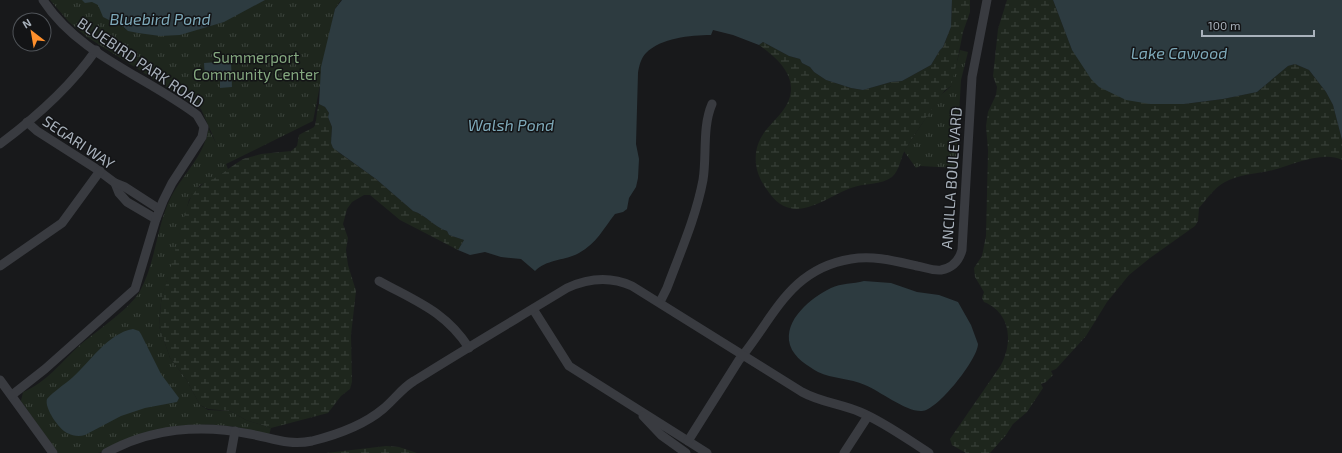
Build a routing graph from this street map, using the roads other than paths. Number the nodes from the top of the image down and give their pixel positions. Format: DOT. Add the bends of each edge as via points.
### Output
graph roads {
  1 [pos="43,0"];
  2 [pos="987,0"];
  3 [pos="96,50"];
  4 [pos="712,104"];
  5 [pos="28,122"];
  6 [pos="0,144"];
  7 [pos="100,171"];
  8 [pos="115,184"];
  9 [pos="159,209"];
  10 [pos="156,219"];
  11 [pos="0,266"];
  12 [pos="379,281"];
  13 [pos="660,302"];
  14 [pos="533,309"];
  15 [pos="469,348"];
  16 [pos="744,356"];
  17 [pos="0,380"];
  18 [pos="12,395"];
  19 [pos="641,413"];
  20 [pos="868,416"];
  21 [pos="234,431"];
  22 [pos="688,441"];
  23 [pos="53,453"];
  24 [pos="106,453"];
  25 [pos="231,453"];
  26 [pos="686,453"];
  27 [pos="707,453"];
  28 [pos="844,453"];
  29 [pos="929,453"];
  1 -- 3 [label="street, BLUEBIRD PARK ROAD" via="64,26"];
  2 -- 16 [label="street, ANCILLA BOULEVARD" via="972,77 962,250 959,258 950,267 938,270 874,258 850,259 822,268 804,278 786,294"];
  3 -- 5 [label="street" via="77,75"];
  3 -- 9 [label="street, BLUEBIRD PARK ROAD" via="194,113 203,123 204,132 200,142 172,183"];
  4 -- 13 [label="street" via="708,114 705,164 699,196"];
  5 -- 6 [label="street"];
  5 -- 7 [label="street, SEGARI WAY" via="37,131"];
  7 -- 8 [label="street, SEGARI WAY"];
  7 -- 11 [label="street" via="62,223"];
  8 -- 9 [label="street, SEGARI WAY" via="122,185"];
  8 -- 10 [label="street, SEGARI WAY" via="127,202"];
  9 -- 10 [label="street, BLUEBIRD PARK ROAD"];
  10 -- 18 [label="street, BLUEBIRD PARK ROAD" via="139,279 132,293 46,369"];
  12 -- 15 [label="street" via="445,318"];
  13 -- 14 [label="street" via="626,283 596,279 567,288"];
  13 -- 16 [label="street"];
  14 -- 15 [label="street"];
  14 -- 19 [label="street" via="569,366"];
  15 -- 21 [label="street" via="409,384 371,418 326,437 288,443"];
  16 -- 20 [label="street" via="808,396 845,406"];
  16 -- 22 [label="street, ANCILLA BOULEVARD"];
  17 -- 18 [label="street"];
  18 -- 23 [label="street"];
  19 -- 22 [label="street"];
  19 -- 26 [label="street" via="661,435"];
  20 -- 28 [label="street"];
  20 -- 29 [label="street"];
  21 -- 24 [label="street" via="206,428 167,431 132,441"];
  21 -- 25 [label="street"];
  22 -- 27 [label="street"];
}
